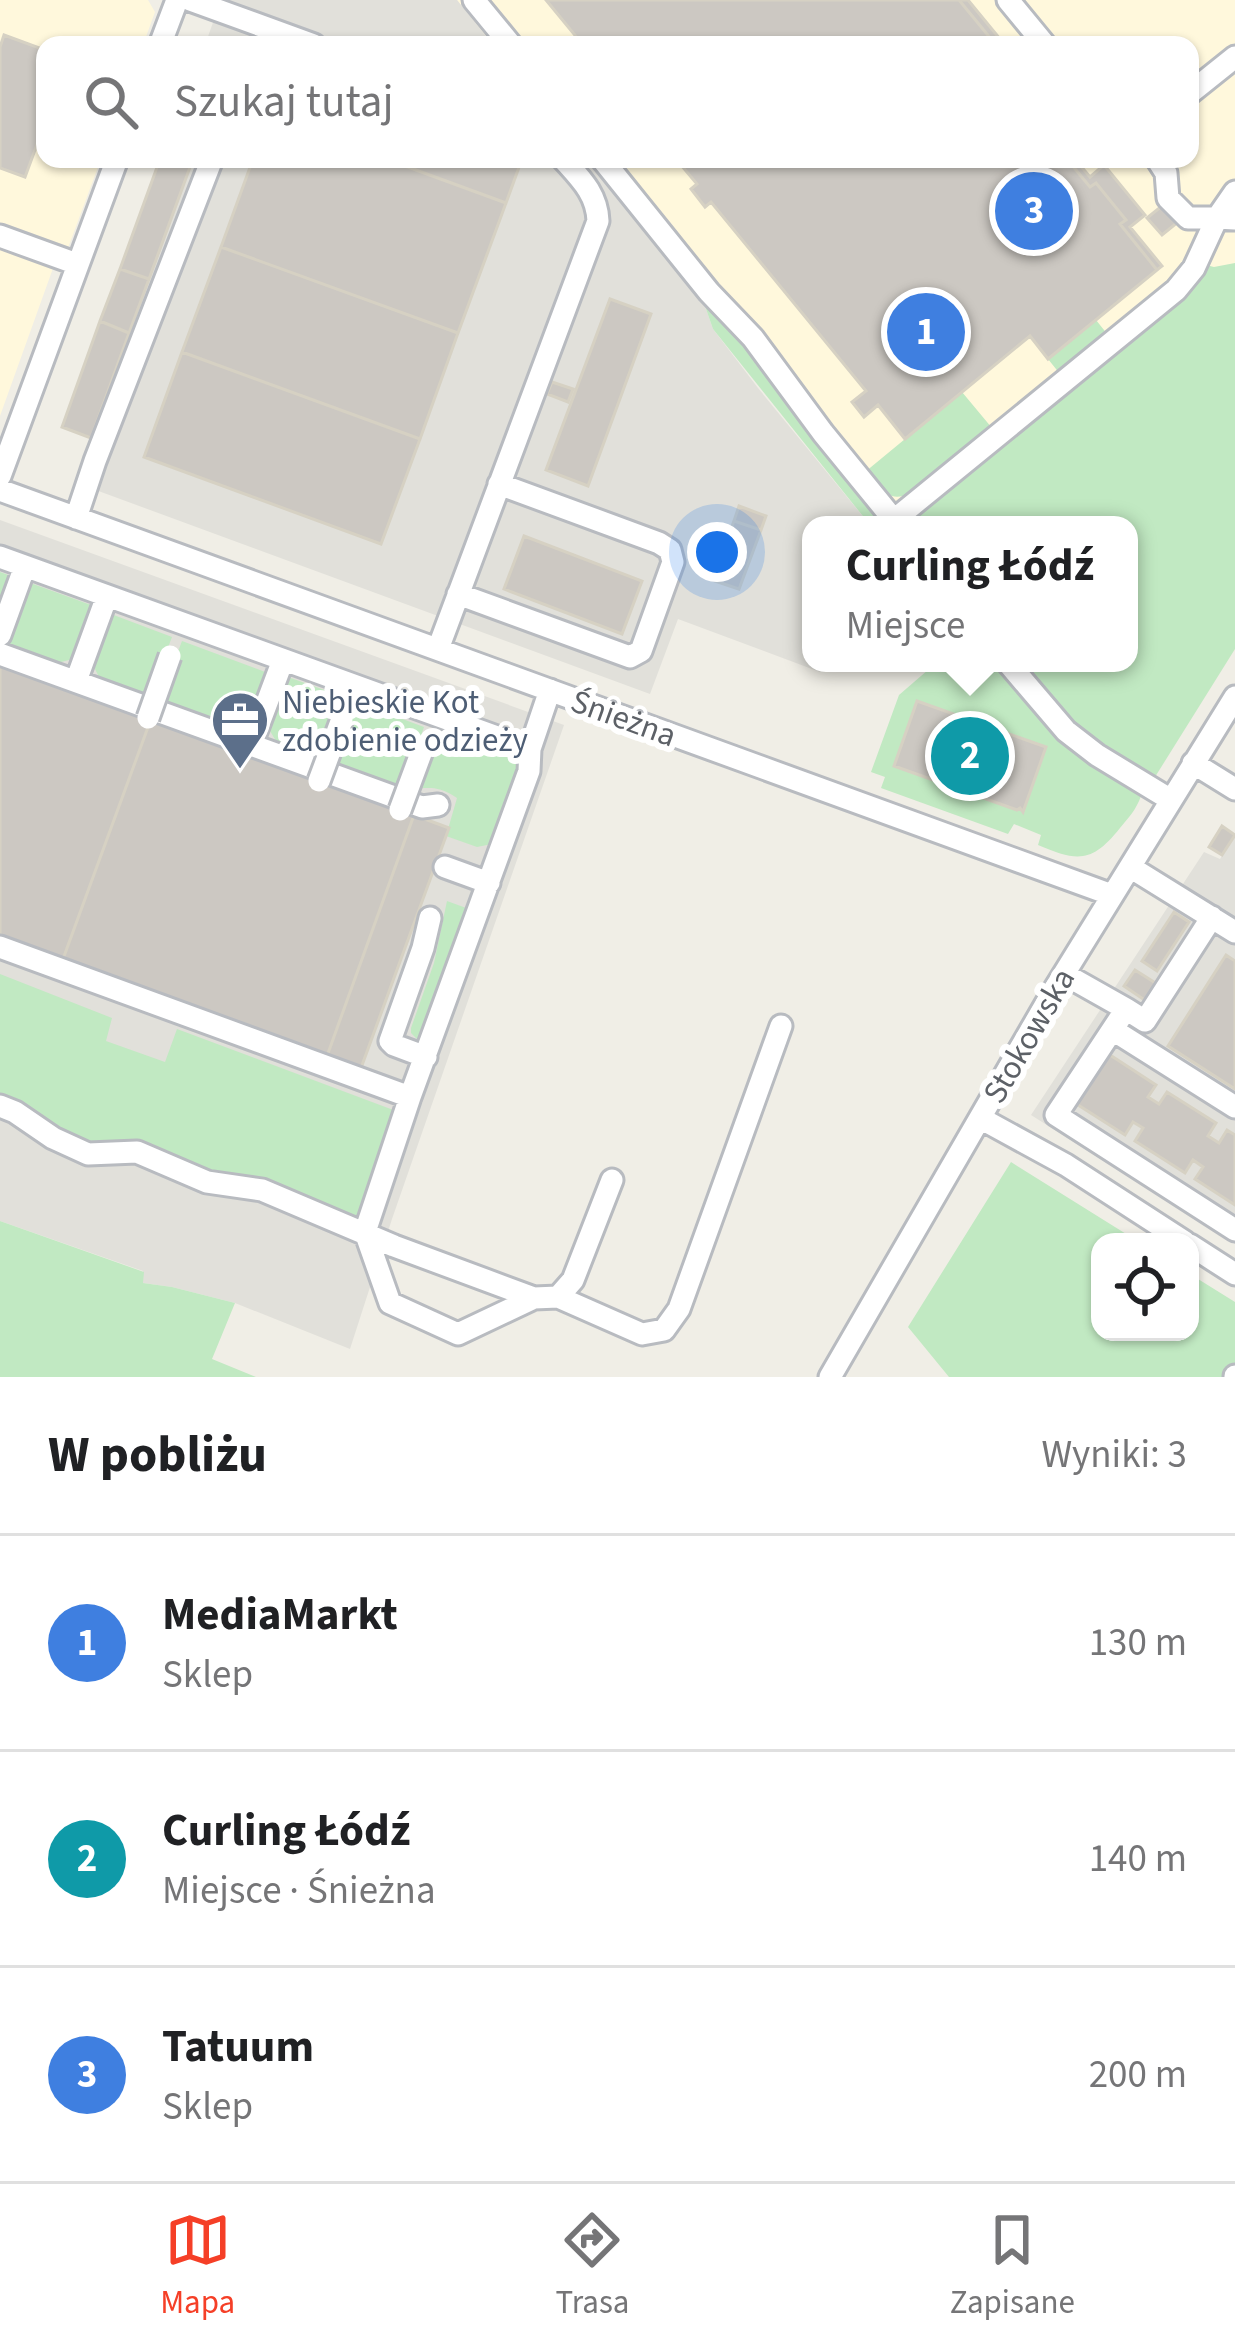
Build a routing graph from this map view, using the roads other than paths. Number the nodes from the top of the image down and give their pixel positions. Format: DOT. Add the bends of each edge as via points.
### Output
graph roads {
  1 [pos="177,0"];
  2 [pos="190,0"];
  3 [pos="475,0"];
  4 [pos="1008,0"];
  5 [pos="163,36"];
  6 [pos="289,36"];
  7 [pos="504,36"];
  8 [pos="1038,36"];
  9 [pos="1235,57"];
  10 [pos="1199,87"];
  11 [pos="113,168"];
  12 [pos="209,168"];
  13 [pos="571,168"];
  14 [pos="609,168"];
  15 [pos="1164,168"];
  16 [pos="1235,192"];
  17 [pos="1226,219"];
  18 [pos="0,236"];
  19 [pos="76,264"];
  20 [pos="6,439"];
  21 [pos="0,476"];
  22 [pos="500,484"];
  23 [pos="0,490"];
  24 [pos="891,516"];
  25 [pos="903,516"];
  26 [pos="76,518"];
  27 [pos="0,557"];
  28 [pos="25,566"];
  29 [pos="458,594"];
  30 [pos="106,596"];
  31 [pos="182,623"];
  32 [pos="0,635"];
  33 [pos="438,649"];
  34 [pos="0,654"];
  35 [pos="283,660"];
  36 [pos="1016,672"];
  37 [pos="76,681"];
  38 [pos="354,686"];
  39 [pos="550,690"];
  40 [pos="1235,697"];
  41 [pos="435,715"];
  42 [pos="148,718"];
  43 [pos="250,745"];
  44 [pos="530,749"];
  45 [pos="1193,763"];
  46 [pos="319,781"];
  47 [pos="1235,789"];
  48 [pos="1171,800"];
  49 [pos="438,805"];
  50 [pos="400,810"];
  51 [pos="445,867"];
  52 [pos="1130,867"];
  53 [pos="489,883"];
  54 [pos="1112,895"];
  55 [pos="1212,917"];
  56 [pos="430,918"];
  57 [pos="1235,932"];
  58 [pos="0,947"];
  59 [pos="1064,974"];
  60 [pos="1126,1010"];
  61 [pos="781,1026"];
  62 [pos="1113,1030"];
  63 [pos="426,1057"];
  64 [pos="410,1096"];
  65 [pos="0,1106"];
  66 [pos="1235,1108"];
  67 [pos="980,1118"];
  68 [pos="612,1180"];
  69 [pos="1235,1230"];
  70 [pos="365,1232"];
  71 [pos="1171,1233"];
  72 [pos="1199,1251"];
  73 [pos="1235,1274"];
  74 [pos="558,1297"];
  75 [pos="534,1298"];
  76 [pos="840,1374"];
  1 -- 5 [label="street"];
  2 -- 6 [label="street"];
  3 -- 7 [label="street"];
  4 -- 8 [label="street"];
  9 -- 10 [label="street"];
  11 -- 19 [label="street"];
  12 -- 26 [label="street"];
  13 -- 22 [label="street" via="590,190 598,221"];
  14 -- 24 [label="street"];
  15 -- 17 [label="street" via="1167,195 1180,213"];
  16 -- 17 [label="street"];
  17 -- 25 [label="street" via="1176,290"];
  18 -- 19 [label="street"];
  19 -- 20 [label="street"];
  20 -- 21 [label="street"];
  22 -- 29 [label="street"];
  22 -- 29 [label="street" via="670,550 673,562 641,651 630,657"];
  23 -- 26 [label="street, Śnieżna"];
  26 -- 33 [label="street, Śnieżna"];
  27 -- 28 [label="street"];
  28 -- 30 [label="street"];
  28 -- 32 [label="street"];
  29 -- 33 [label="street"];
  30 -- 31 [label="street"];
  30 -- 37 [label="street"];
  31 -- 35 [label="street"];
  31 -- 42 [label="street, bridge"];
  33 -- 39 [label="street, Śnieżna"];
  34 -- 37 [label="street"];
  35 -- 38 [label="street"];
  35 -- 43 [label="street"];
  36 -- 48 [label="street" via="1081,744"];
  37 -- 43 [label="street"];
  38 -- 41 [label="street"];
  38 -- 46 [label="street, bridge"];
  39 -- 44 [label="street"];
  39 -- 54 [label="street, Śnieżna"];
  40 -- 45 [label="street, Stokowska"];
  41 -- 44 [label="street"];
  41 -- 50 [label="street, bridge"];
  43 -- 49 [label="street" via="422,807"];
  44 -- 53 [label="street" via="530,771"];
  45 -- 47 [label="street"];
  45 -- 48 [label="street, Stokowska"];
  48 -- 52 [label="street, Stokowska"];
  51 -- 53 [label="street"];
  52 -- 54 [label="street, Stokowska"];
  52 -- 55 [label="street"];
  53 -- 63 [label="street"];
  54 -- 59 [label="street, Stokowska"];
  55 -- 57 [label="street"];
  55 -- 60 [label="street" via="1145,1021"];
  56 -- 63 [label="street" via="390,1041"];
  58 -- 64 [label="street"];
  59 -- 60 [label="street"];
  59 -- 67 [label="street, Stokowska"];
  60 -- 62 [label="street"];
  61 -- 74 [label="street" via="679,1309 664,1330 642,1334"];
  62 -- 66 [label="street"];
  62 -- 69 [label="street" via="1056,1115"];
  63 -- 64 [label="street"];
  64 -- 70 [label="street"];
  65 -- 70 [label="street" via="88,1154 137,1152"];
  67 -- 71 [label="street"];
  67 -- 76 [label="street, Stokowska"];
  68 -- 74 [label="street" via="574,1280"];
  70 -- 75 [label="street"];
  70 -- 75 [label="street" via="390,1303 458,1334"];
  72 -- 73 [label="street"];
  74 -- 75 [label="street"];
}
